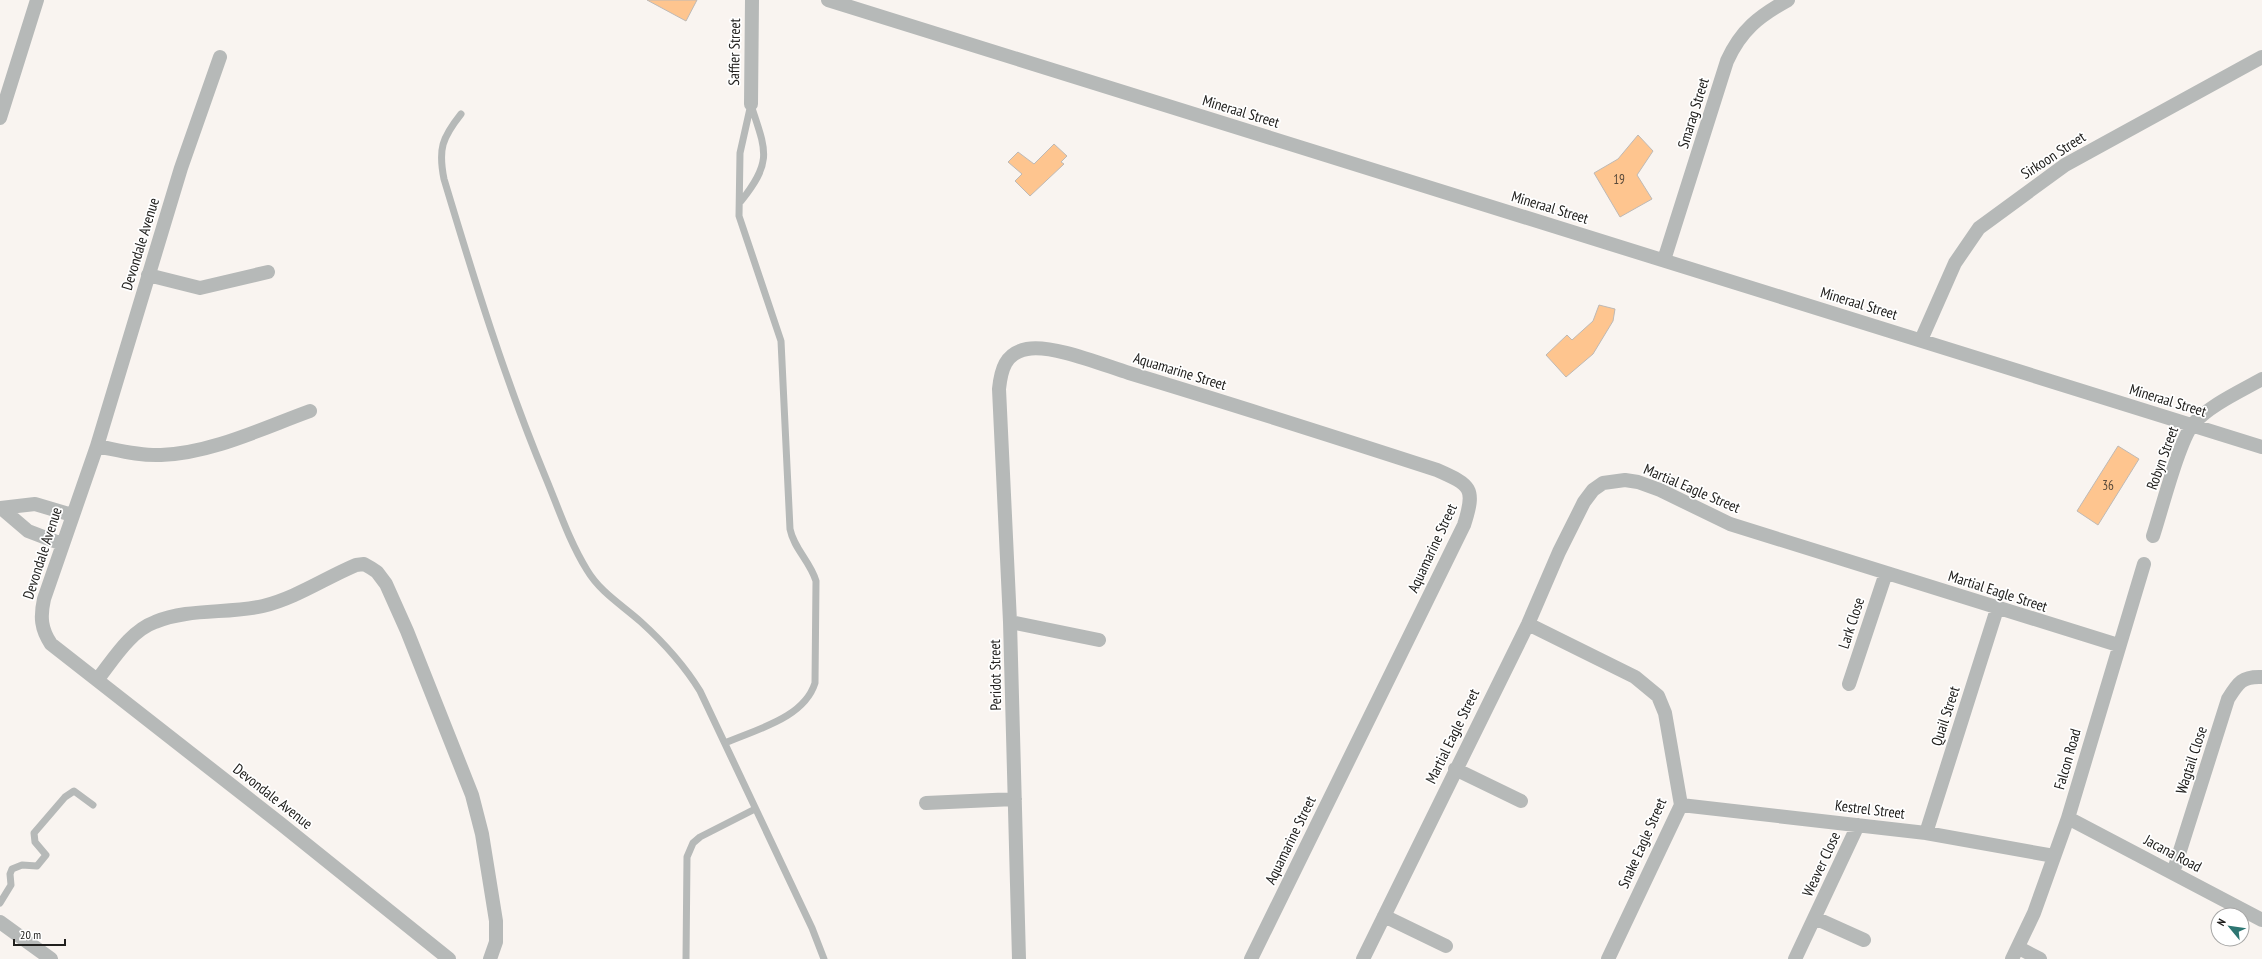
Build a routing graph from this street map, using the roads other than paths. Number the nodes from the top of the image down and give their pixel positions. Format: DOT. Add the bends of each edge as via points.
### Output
graph roads {
  1 [pos="37,0"];
  2 [pos="752,0"];
  3 [pos="828,0"];
  4 [pos="1788,0"];
  5 [pos="220,56"];
  6 [pos="2262,57"];
  7 [pos="751,104"];
  8 [pos="461,114"];
  9 [pos="0,118"];
  10 [pos="741,201"];
  11 [pos="1664,260"];
  12 [pos="268,272"];
  13 [pos="148,275"];
  14 [pos="1921,340"];
  15 [pos="2262,380"];
  16 [pos="999,390"];
  17 [pos="310,411"];
  18 [pos="2192,425"];
  19 [pos="97,446"];
  20 [pos="2262,447"];
  21 [pos="1,508"];
  22 [pos="72,515"];
  23 [pos="2153,536"];
  24 [pos="62,544"];
  25 [pos="2144,564"];
  26 [pos="1886,573"];
  27 [pos="1997,609"];
  28 [pos="1010,622"];
  29 [pos="1528,624"];
  30 [pos="1099,640"];
  31 [pos="2118,646"];
  32 [pos="2262,677"];
  33 [pos="97,680"];
  34 [pos="1850,684"];
  35 [pos="725,743"];
  36 [pos="1455,769"];
  37 [pos="1015,799"];
  38 [pos="1521,801"];
  39 [pos="926,803"];
  40 [pos="93,805"];
  41 [pos="1681,805"];
  42 [pos="755,809"];
  43 [pos="2068,818"];
  44 [pos="1858,825"];
  45 [pos="1926,833"];
  46 [pos="2054,856"];
  47 [pos="2173,872"];
  48 [pos="0,904"];
  49 [pos="1384,916"];
  50 [pos="1815,918"];
  51 [pos="2262,920"];
  52 [pos="0,922"];
  53 [pos="1864,940"];
  54 [pos="1446,946"];
  55 [pos="2016,953"];
  56 [pos="51,959"];
  57 [pos="449,959"];
  58 [pos="490,959"];
  59 [pos="686,959"];
  60 [pos="824,959"];
  61 [pos="1019,959"];
  62 [pos="1251,959"];
  63 [pos="1363,959"];
  64 [pos="1608,959"];
  65 [pos="1795,959"];
  66 [pos="2040,959"];
  1 -- 9 [label="street"];
  2 -- 7 [label="street, Saffier Street"];
  3 -- 11 [label="street, Mineraal Street"];
  4 -- 11 [label="street, Smarag Street" via="1755,21 1734,46"];
  5 -- 13 [label="street, Devondale Avenue" via="181,168"];
  6 -- 14 [label="street, Sirkoon Street" via="2093,148 2059,169 1979,228 1955,263"];
  7 -- 10 [label="lane" via="740,153"];
  7 -- 10 [label="lane" via="761,138 764,161 755,183"];
  8 -- 35 [label="lane" via="448,130 442,144 441,162 444,179 493,335 533,448 568,533 581,560 597,584 641,622 690,674"];
  10 -- 35 [label="lane" via="741,223 781,341 790,529 792,540 813,570 816,581 815,683 811,695 795,712"];
  11 -- 14 [label="street, Mineraal Street"];
  12 -- 13 [label="street" via="200,288"];
  13 -- 19 [label="street, Devondale Avenue"];
  14 -- 18 [label="street, Mineraal Street"];
  15 -- 18 [label="street, Robyn Street" via="2233,395"];
  16 -- 28 [label="street, Peridot Street"];
  16 -- 62 [label="street, Aquamarine Street" via="1002,367 1014,353 1036,348 1053,350 1437,470 1460,480 1470,494 1471,504 1464,525"];
  17 -- 19 [label="street" via="209,447 182,452 145,455"];
  18 -- 20 [label="street, Mineraal Street"];
  18 -- 23 [label="street, Robyn Street" via="2177,461"];
  19 -- 22 [label="street, Devondale Avenue"];
  21 -- 22 [label="street" via="35,504"];
  21 -- 24 [label="street" via="28,531"];
  22 -- 24 [label="street, Devondale Avenue"];
  24 -- 33 [label="street, Devondale Avenue" via="44,599 42,625 51,644"];
  25 -- 31 [label="street, Falcon Road"];
  26 -- 27 [label="street, Martial Eagle Street"];
  26 -- 29 [label="street, Martial Eagle Street" via="1730,524 1638,482 1614,480 1603,483 1593,490 1584,502"];
  26 -- 34 [label="street, Lark Close"];
  27 -- 31 [label="street, Martial Eagle Street"];
  27 -- 45 [label="street, Quail Street"];
  28 -- 30 [label="street"];
  28 -- 37 [label="street, Peridot Street"];
  29 -- 36 [label="street, Martial Eagle Street"];
  29 -- 41 [label="street, Snake Eagle Street" via="1616,666 1648,685 1658,696 1671,740"];
  31 -- 43 [label="street, Falcon Road"];
  32 -- 47 [label="street, Wagtail Close" via="2248,677 2228,699"];
  33 -- 57 [label="street, Devondale Avenue" via="282,824"];
  33 -- 58 [label="street" via="127,643 154,622 172,617 264,606 356,565 364,564 378,572 407,631 477,809 496,921 496,942"];
  35 -- 42 [label="lane"];
  36 -- 38 [label="street"];
  36 -- 49 [label="street, Martial Eagle Street"];
  37 -- 39 [label="street"];
  37 -- 61 [label="street, Peridot Street"];
  40 -- 48 [label="lane" via="74,791 61,801 34,833 34,842 46,855 43,861 37,866 22,865 12,869 11,885"];
  41 -- 44 [label="street, Kestrel Street"];
  41 -- 64 [label="street, Snake Eagle Street"];
  42 -- 59 [label="lane" via="700,838 689,849"];
  42 -- 60 [label="lane" via="812,928"];
  43 -- 46 [label="street, Falcon Road"];
  43 -- 47 [label="street, Jacana Road"];
  44 -- 45 [label="street, Kestrel Street"];
  44 -- 50 [label="street, Weaver Close"];
  45 -- 46 [label="street, Kestrel Street"];
  46 -- 55 [label="street, Falcon Road" via="2034,913"];
  47 -- 51 [label="street, Jacana Road"];
  49 -- 54 [label="street"];
  49 -- 63 [label="street, Martial Eagle Street"];
  50 -- 53 [label="street, Weaver Close"];
  50 -- 65 [label="street, Weaver Close"];
  52 -- 56 [label="street"];
  55 -- 66 [label="street"];
}
